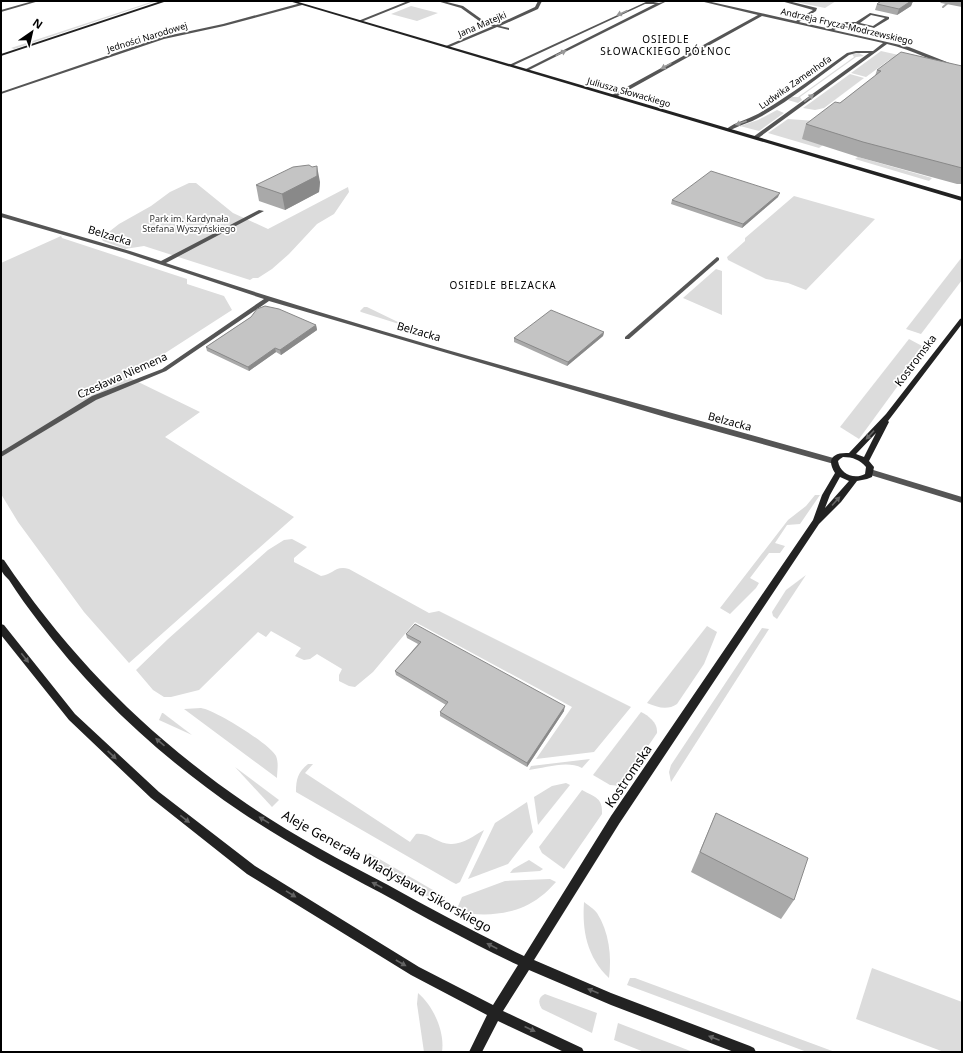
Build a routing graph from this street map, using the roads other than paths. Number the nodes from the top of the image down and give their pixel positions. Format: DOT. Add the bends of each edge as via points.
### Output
graph roads {
  1 [pos="37,1"];
  2 [pos="150,1"];
  3 [pos="165,1"];
  4 [pos="290,1"];
  5 [pos="411,1"];
  6 [pos="439,1"];
  7 [pos="540,1"];
  8 [pos="665,1"];
  9 [pos="702,1"];
  10 [pos="729,1"];
  11 [pos="784,1"];
  12 [pos="711,2"];
  13 [pos="301,4"];
  14 [pos="659,4"];
  15 [pos="720,5"];
  16 [pos="1,11"];
  17 [pos="762,14"];
  18 [pos="360,21"];
  19 [pos="797,22"];
  20 [pos="857,23"];
  21 [pos="496,26"];
  22 [pos="508,29"];
  23 [pos="832,30"];
  24 [pos="580,32"];
  25 [pos="594,36"];
  26 [pos="24,42"];
  27 [pos="886,43"];
  28 [pos="447,47"];
  29 [pos="872,52"];
  30 [pos="1,55"];
  31 [pos="528,57"];
  32 [pos="543,62"];
  33 [pos="511,65"];
  34 [pos="962,69"];
  35 [pos="526,70"];
  36 [pos="1,94"];
  37 [pos="614,96"];
  38 [pos="775,106"];
  39 [pos="781,108"];
  40 [pos="787,109"];
  41 [pos="792,110"];
  42 [pos="728,130"];
  43 [pos="755,138"];
  44 [pos="962,199"];
  45 [pos="261,211"];
  46 [pos="1,214"];
  47 [pos="717,258"];
  48 [pos="162,263"];
  49 [pos="269,298"];
  50 [pos="962,320"];
  51 [pos="627,338"];
  52 [pos="888,416"];
  53 [pos="1,455"];
  54 [pos="851,455"];
  55 [pos="834,461"];
  56 [pos="866,462"];
  57 [pos="870,472"];
  58 [pos="839,473"];
  59 [pos="855,479"];
  60 [pos="962,500"];
  61 [pos="816,522"];
  62 [pos="1,562"];
  63 [pos="1,628"];
  64 [pos="527,963"];
  65 [pos="495,1013"];
  66 [pos="475,1052"];
  67 [pos="578,1052"];
  68 [pos="750,1052"];
  1 -- 16 [label="street"];
  2 -- 26 [label="street"];
  3 -- 30 [label="street"];
  4 -- 13 [label="street, Juliusza Słowackiego"];
  5 -- 18 [label="street"];
  6 -- 21 [label="street" via="462,7 483,22"];
  7 -- 21 [label="street, Jana Matejki" via="536,9"];
  8 -- 14 [label="street"];
  9 -- 12 [label="street, Andrzeja Frycza-Modrzewskiego"];
  10 -- 15 [label="street"];
  11 -- 19 [label="street" via="815,8"];
  12 -- 15 [label="street, Andrzeja Frycza-Modrzewskiego"];
  13 -- 18 [label="street, Juliusza Słowackiego"];
  13 -- 36 [label="street, Jedności Narodowej" via="163,38"];
  14 -- 24 [label="street, one-way" via="645,2"];
  14 -- 25 [label="street"];
  15 -- 17 [label="street, Andrzeja Frycza-Modrzewskiego"];
  17 -- 19 [label="street, Andrzeja Frycza-Modrzewskiego"];
  17 -- 37 [label="street, one-way"];
  18 -- 28 [label="street, Juliusza Słowackiego"];
  19 -- 23 [label="street, Andrzeja Frycza-Modrzewskiego"];
  20 -- 20 [label="street" via="870,14 888,18 874,26"];
  20 -- 23 [label="street" via="844,23"];
  21 -- 22 [label="street"];
  21 -- 28 [label="street, Jana Matejki"];
  23 -- 27 [label="street, Andrzeja Frycza-Modrzewskiego"];
  24 -- 25 [label="street"];
  24 -- 31 [label="street"];
  32 -- 25 [label="street, one-way"];
  27 -- 29 [label="street, Ludwika Zamenhofa"];
  27 -- 34 [label="street, Andrzeja Frycza-Modrzewskiego" via="908,48"];
  28 -- 33 [label="street, Juliusza Słowackiego"];
  29 -- 38 [label="street, Ludwika Zamenhofa" via="848,54"];
  41 -- 29 [label="street, Ludwika Zamenhofa, one-way"];
  31 -- 32 [label="street"];
  31 -- 33 [label="street"];
  32 -- 35 [label="street"];
  33 -- 35 [label="street, Juliusza Słowackiego"];
  35 -- 37 [label="street, Juliusza Słowackiego"];
  37 -- 42 [label="street, Juliusza Słowackiego"];
  38 -- 39 [label="street"];
  38 -- 42 [label="street, Ludwika Zamenhofa, one-way"];
  40 -- 41 [label="street"];
  41 -- 43 [label="street, Ludwika Zamenhofa"];
  42 -- 43 [label="street, Juliusza Słowackiego"];
  43 -- 44 [label="street, Juliusza Słowackiego"];
  45 -- 48 [label="street"];
  46 -- 48 [label="street, Belzacka"];
  47 -- 51 [label="street"];
  48 -- 49 [label="street, Belzacka"];
  49 -- 53 [label="street, Czesława Niemena" via="164,370 94,398"];
  49 -- 55 [label="street, Belzacka" via="674,417"];
  50 -- 52 [label="street, Kostromska"];
  52 -- 54 [label="street, Kostromska, one-way"];
  52 -- 56 [label="street, Kostromska"];
  54 -- 55 [label="street" via="840,456"];
  54 -- 56 [label="street"];
  55 -- 58 [label="street" via="834,467"];
  56 -- 57 [label="street"];
  57 -- 59 [label="street" via="867,477"];
  57 -- 60 [label="street"];
  58 -- 59 [label="street"];
  58 -- 61 [label="street, Kostromska" via="826,495"];
  61 -- 59 [label="street, Kostromska, one-way"];
  61 -- 64 [label="street, Kostromska" via="615,820"];
  64 -- 62 [label="street, Aleje Generała Władysława Sikorskiego, one-way" via="440,920 286,834 242,806 180,760 125,712 70,654 40,619"];
  63 -- 65 [label="street, one-way" via="72,717 154,794 251,870 397,961"];
  64 -- 65 [label="street, Kostromska"];
  68 -- 64 [label="street, Aleje Generała Władysława Sikorskiego, one-way"];
  65 -- 66 [label="street, Kostromska"];
  65 -- 67 [label="street, one-way"];
}
